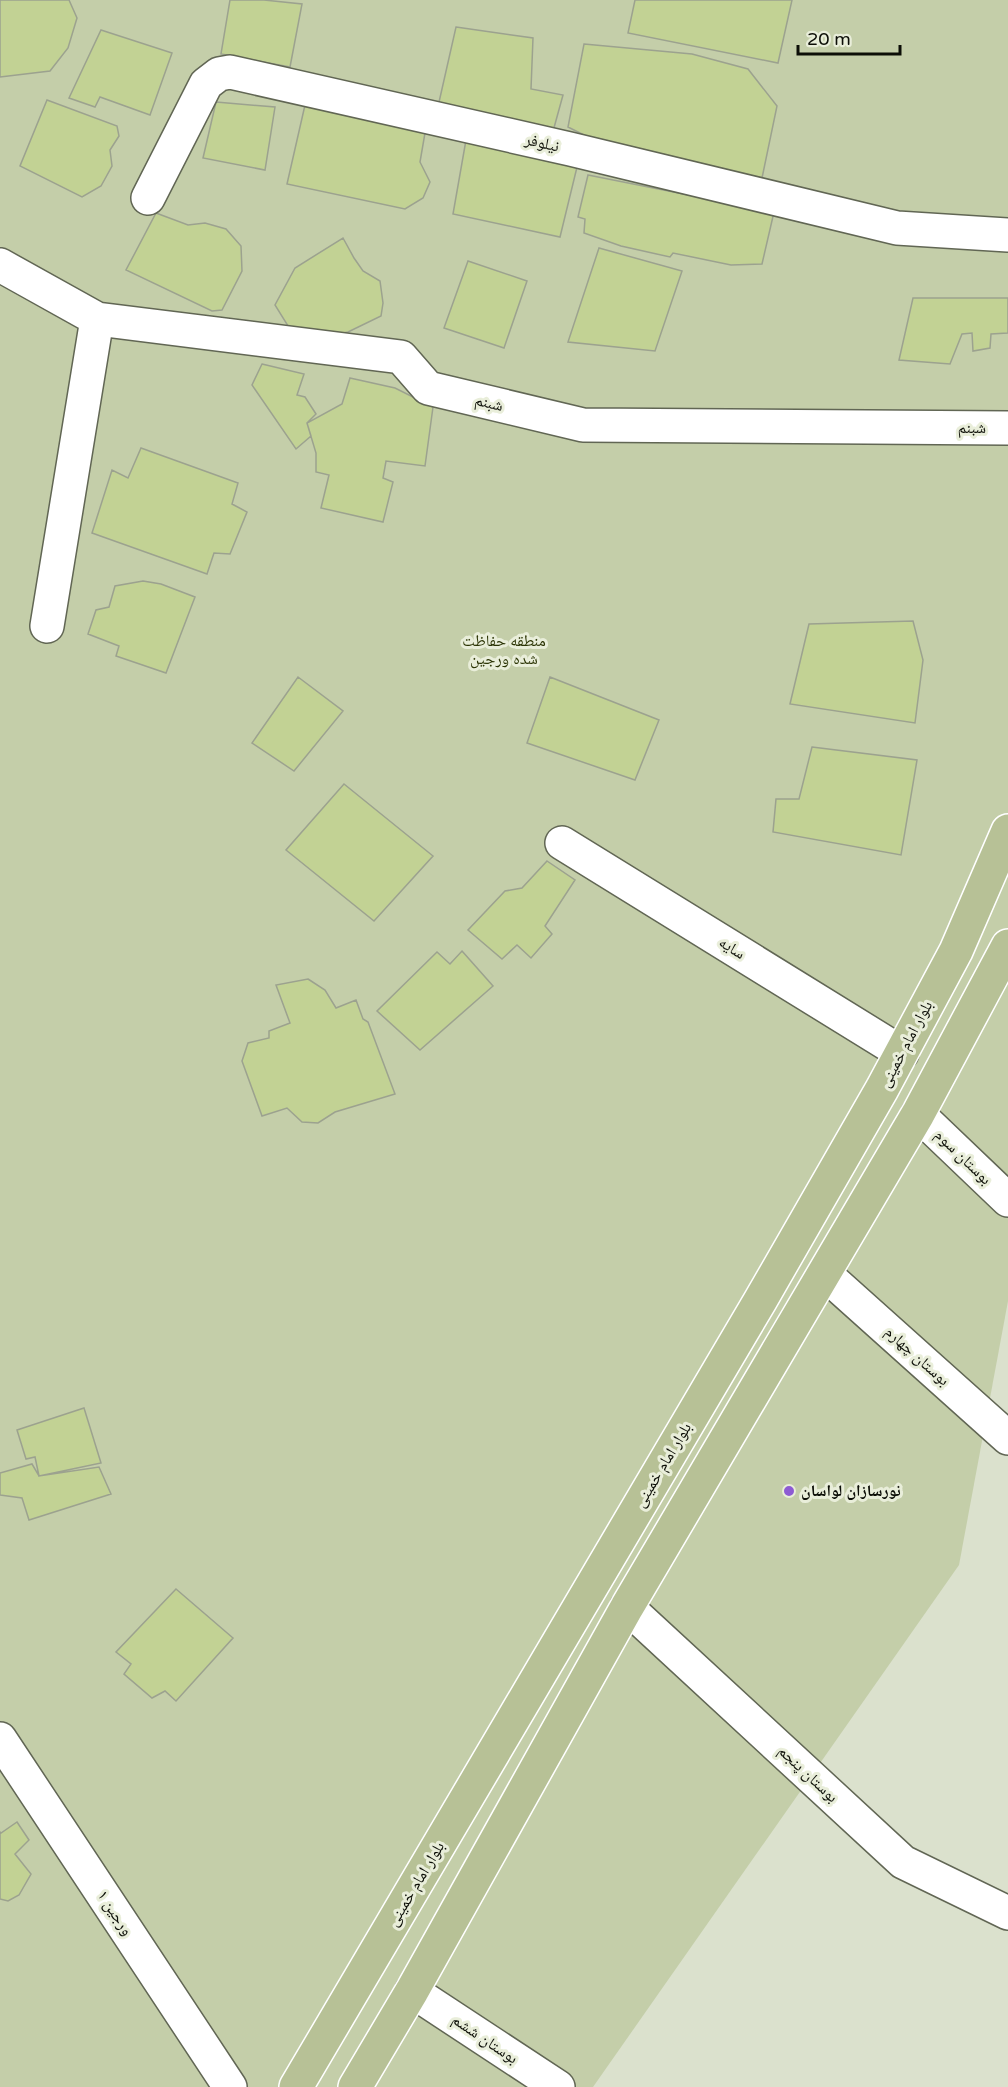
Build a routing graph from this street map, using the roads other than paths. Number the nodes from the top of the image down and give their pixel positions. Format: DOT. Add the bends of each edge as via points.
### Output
graph roads {
  1 [pos="148,198"];
  2 [pos="1008,235"];
  3 [pos="0,264"];
  4 [pos="97,319"];
  5 [pos="1008,428"];
  6 [pos="47,626"];
  7 [pos="1008,831"];
  8 [pos="562,843"];
  9 [pos="1008,946"];
  10 [pos="902,1053"];
  11 [pos="918,1114"];
  12 [pos="1008,1200"];
  13 [pos="825,1274"];
  14 [pos="1008,1438"];
  15 [pos="627,1607"];
  16 [pos="0,1739"];
  17 [pos="1008,1913"];
  18 [pos="412,1991"];
  19 [pos="230,2087"];
  20 [pos="296,2087"];
  21 [pos="355,2087"];
  22 [pos="558,2087"];
  1 -- 2 [label="street, نیلوفر" via="206,84 219,74 230,72 897,228"];
  3 -- 4 [label="street, شبنم"];
  4 -- 5 [label="street, شبنم" via="401,357 428,388 583,425"];
  4 -- 6 [label="street"];
  7 -- 10 [label="main road, بلوار امام خمینی" via="956,951"];
  8 -- 10 [label="street, سایه"];
  9 -- 11 [label="main road"];
  10 -- 20 [label="main road, بلوار امام خمینی"];
  11 -- 12 [label="street, بوستان سوم"];
  11 -- 13 [label="main road"];
  13 -- 14 [label="street, بوستان چهارم"];
  13 -- 15 [label="main road"];
  15 -- 17 [label="street, بوستان پنجم" via="903,1862"];
  15 -- 18 [label="main road"];
  16 -- 19 [label="street, ورجین ۱"];
  18 -- 21 [label="main road"];
  18 -- 22 [label="street, بوستان ششم"];
}
